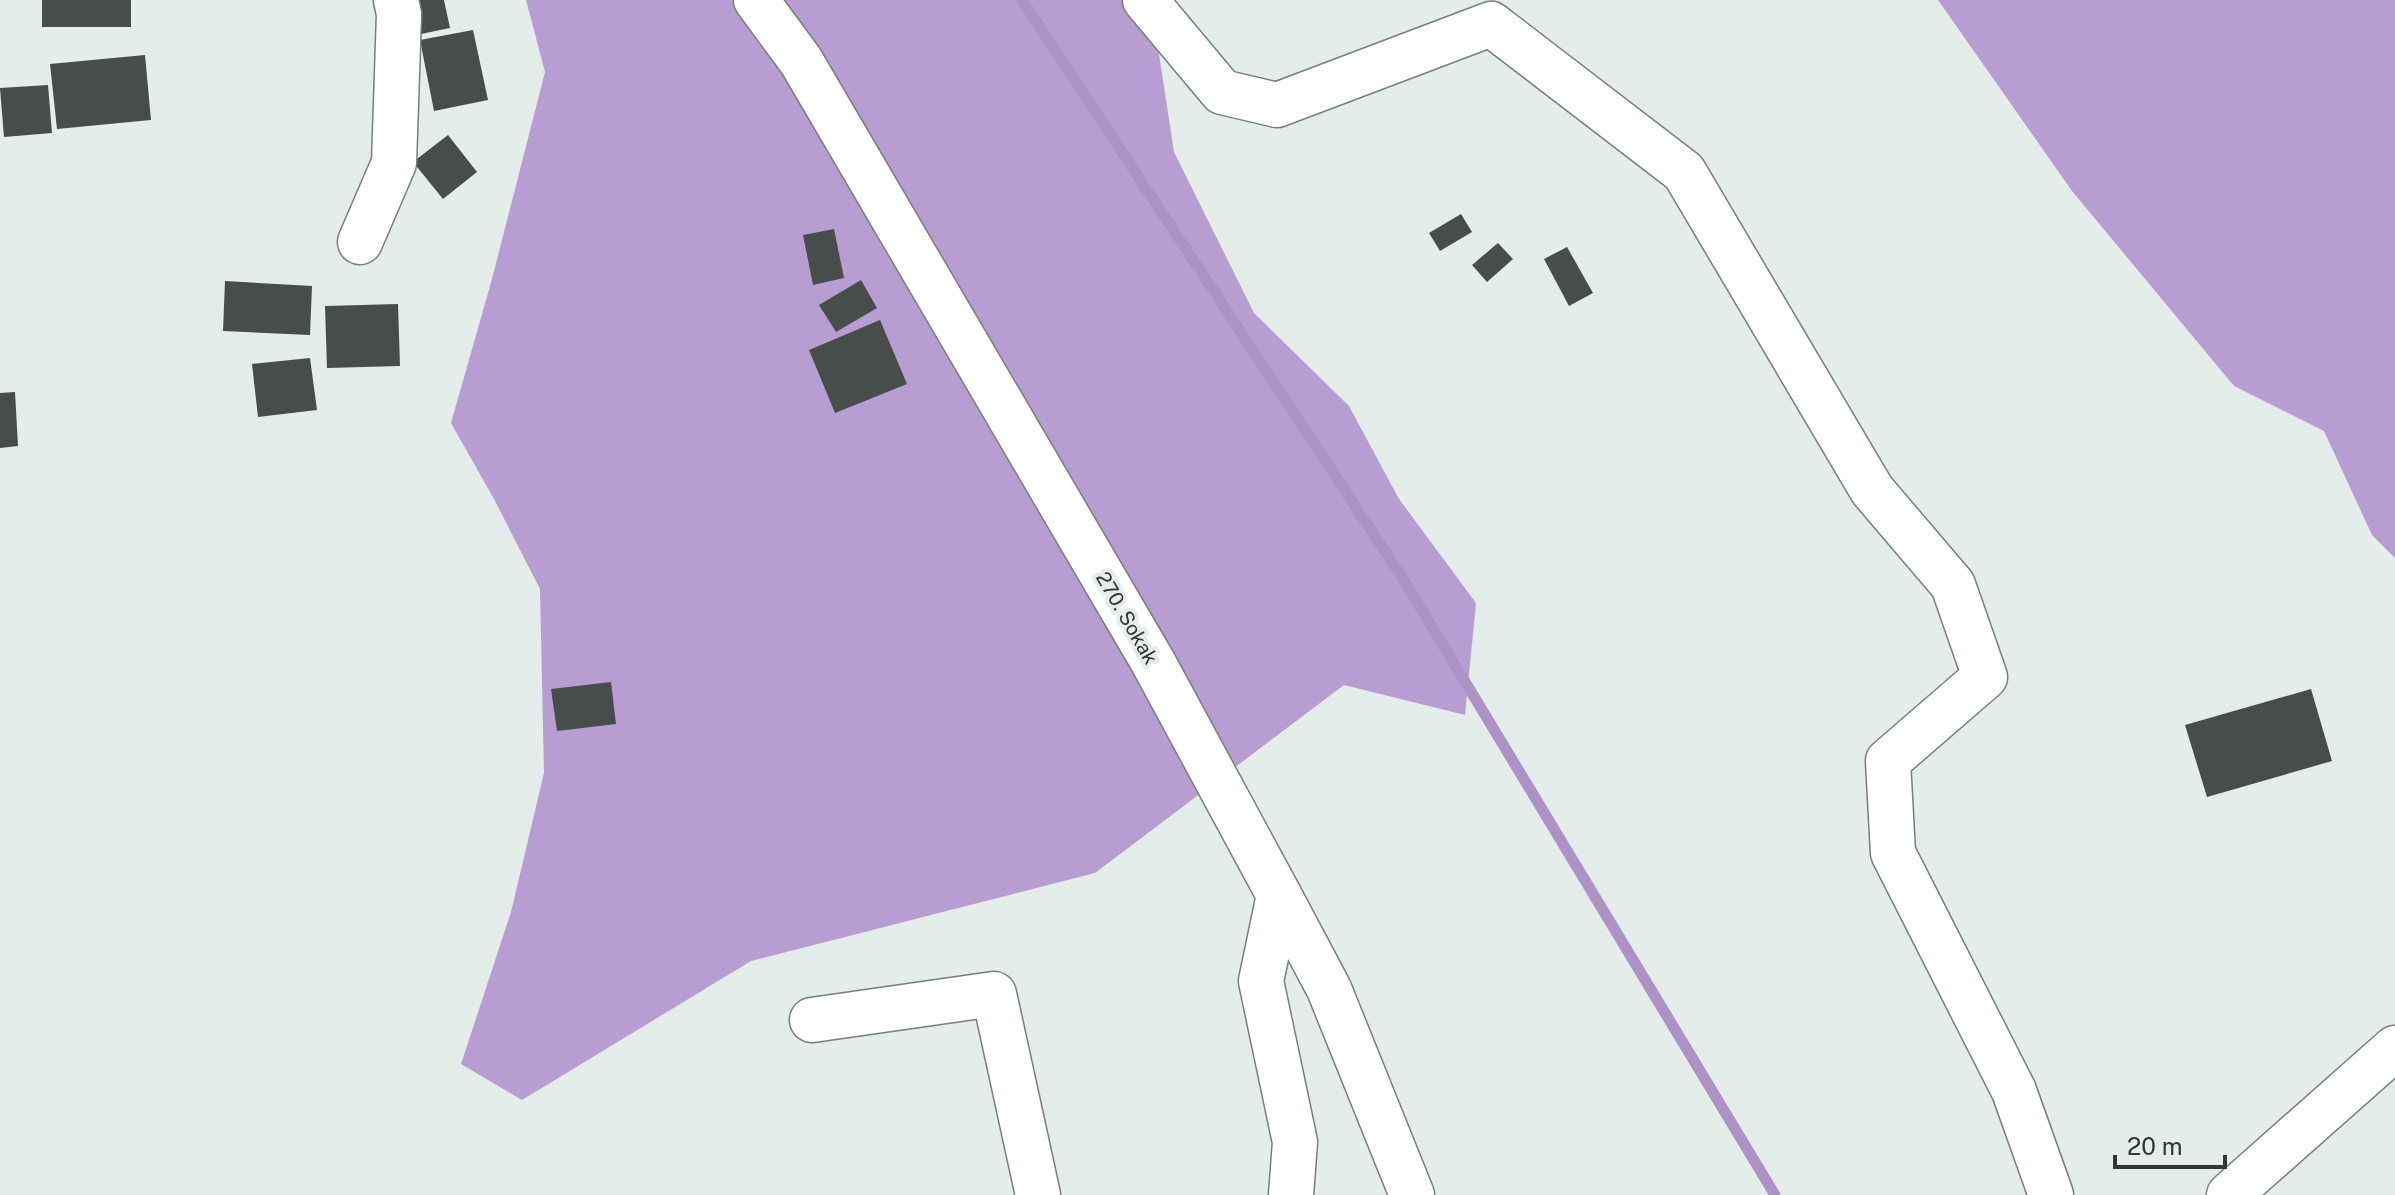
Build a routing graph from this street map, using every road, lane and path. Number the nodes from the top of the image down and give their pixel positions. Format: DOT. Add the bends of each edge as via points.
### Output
graph roads {
  1 [pos="396,0"];
  2 [pos="756,0"];
  3 [pos="1145,0"];
  4 [pos="360,242"];
  5 [pos="1279,895"];
  6 [pos="812,1020"];
  7 [pos="2395,1048"];
  8 [pos="1038,1195"];
  9 [pos="1291,1195"];
  10 [pos="1412,1195"];
  11 [pos="2051,1195"];
  12 [pos="2229,1195"];
  1 -- 4 [label="street" via="394,163"];
  2 -- 5 [label="street, 270. Sokak" via="801,61 1153,662"];
  3 -- 11 [label="street" via="1222,92 1277,105 1491,24 1684,172 1872,490 1953,585 1985,677 1888,761 1893,853 2014,1091"];
  5 -- 9 [label="street" via="1261,981 1295,1142"];
  5 -- 10 [label="street, 270. Sokak" via="1329,989"];
  6 -- 8 [label="street" via="994,994"];
  7 -- 12 [label="street"];
}
